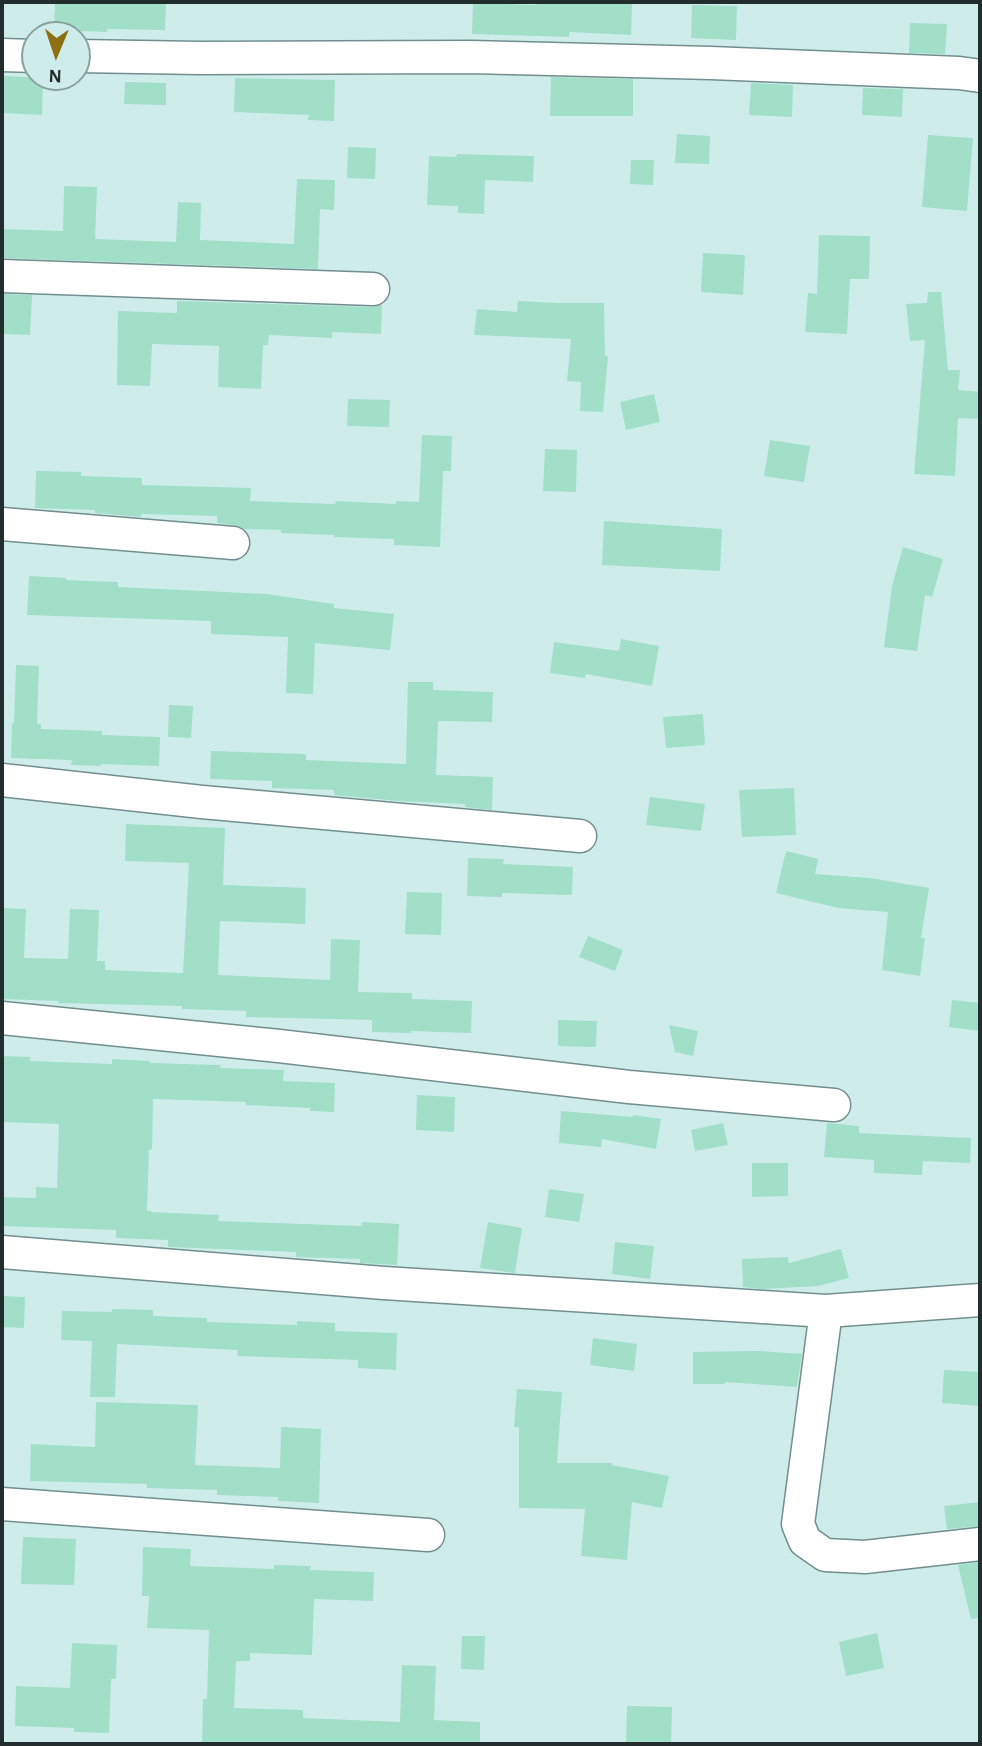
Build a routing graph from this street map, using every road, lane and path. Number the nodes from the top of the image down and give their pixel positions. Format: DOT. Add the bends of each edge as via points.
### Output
graph roads {
  1 [pos="2,55"];
  2 [pos="21,56"];
  3 [pos="91,56"];
  4 [pos="980,76"];
  5 [pos="2,276"];
  6 [pos="373,289"];
  7 [pos="2,524"];
  8 [pos="233,542"];
  9 [pos="2,780"];
  10 [pos="580,836"];
  11 [pos="2,1018"];
  12 [pos="834,1105"];
  13 [pos="2,1252"];
  14 [pos="980,1300"];
  15 [pos="825,1311"];
  16 [pos="2,1504"];
  17 [pos="428,1535"];
  18 [pos="980,1544"];
  1 -- 2 [label="street"];
  3 -- 4 [label="street" via="471,57"];
  5 -- 6 [label="street"];
  7 -- 8 [label="street"];
  9 -- 10 [label="street"];
  11 -- 12 [label="street"];
  13 -- 15 [label="street" via="384,1283"];
  14 -- 15 [label="street"];
  15 -- 18 [label="street" via="798,1524 805,1541 825,1555 865,1557"];
  16 -- 17 [label="street"];
}
